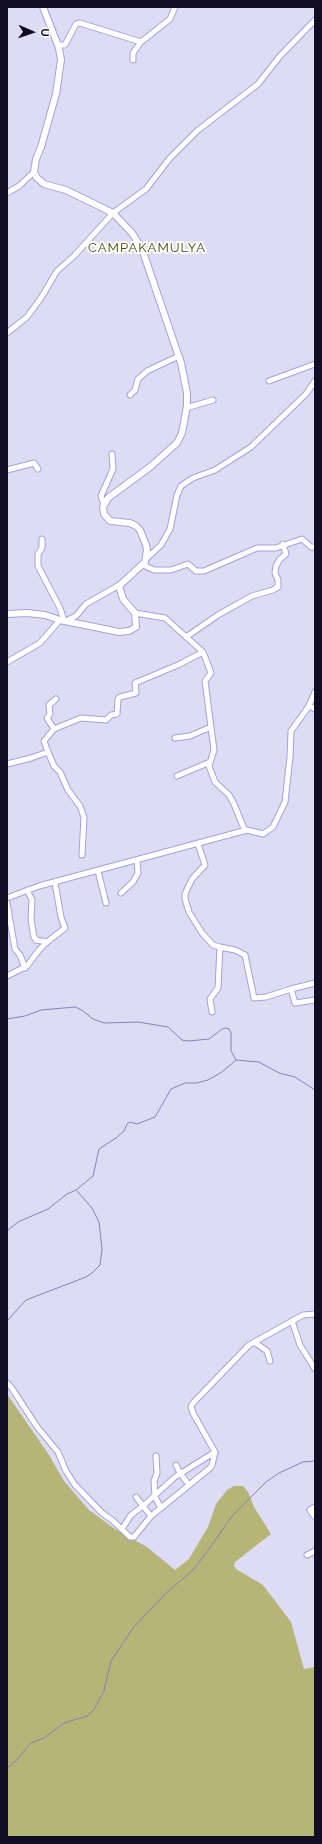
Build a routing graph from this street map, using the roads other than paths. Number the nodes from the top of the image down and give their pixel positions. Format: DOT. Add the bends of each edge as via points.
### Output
graph roads {
  1 [pos="43,7"];
  2 [pos="175,7"];
  3 [pos="315,20"];
  4 [pos="141,42"];
  5 [pos="58,44"];
  6 [pos="133,60"];
  7 [pos="34,172"];
  8 [pos="7,194"];
  9 [pos="113,213"];
  10 [pos="7,333"];
  11 [pos="179,356"];
  12 [pos="315,364"];
  13 [pos="269,381"];
  14 [pos="315,381"];
  15 [pos="130,395"];
  16 [pos="212,400"];
  17 [pos="186,408"];
  18 [pos="112,454"];
  19 [pos="38,468"];
  20 [pos="7,470"];
  21 [pos="104,505"];
  22 [pos="42,539"];
  23 [pos="283,544"];
  24 [pos="315,547"];
  25 [pos="146,558"];
  26 [pos="143,565"];
  27 [pos="121,584"];
  28 [pos="135,613"];
  29 [pos="7,614"];
  30 [pos="63,621"];
  31 [pos="186,637"];
  32 [pos="203,652"];
  33 [pos="7,662"];
  34 [pos="315,692"];
  35 [pos="56,699"];
  36 [pos="309,706"];
  37 [pos="315,709"];
  38 [pos="211,728"];
  39 [pos="54,729"];
  40 [pos="175,738"];
  41 [pos="48,752"];
  42 [pos="210,762"];
  43 [pos="7,764"];
  44 [pos="177,776"];
  45 [pos="245,831"];
  46 [pos="198,844"];
  47 [pos="82,855"];
  48 [pos="137,860"];
  49 [pos="98,871"];
  50 [pos="55,883"];
  51 [pos="27,890"];
  52 [pos="120,893"];
  53 [pos="7,898"];
  54 [pos="7,903"];
  55 [pos="106,903"];
  56 [pos="47,942"];
  57 [pos="220,948"];
  58 [pos="25,968"];
  59 [pos="7,976"];
  60 [pos="315,983"];
  61 [pos="291,989"];
  62 [pos="315,1000"];
  63 [pos="212,1012"];
  64 [pos="315,1314"];
  65 [pos="292,1321"];
  66 [pos="254,1342"];
  67 [pos="270,1361"];
  68 [pos="315,1369"];
  69 [pos="7,1383"];
  70 [pos="215,1452"];
  71 [pos="156,1456"];
  72 [pos="176,1465"];
  73 [pos="180,1473"];
  74 [pos="189,1484"];
  75 [pos="155,1495"];
  76 [pos="136,1497"];
  77 [pos="143,1506"];
  78 [pos="315,1507"];
  79 [pos="161,1508"];
  80 [pos="151,1516"];
  81 [pos="314,1516"];
  82 [pos="122,1529"];
  83 [pos="315,1550"];
  84 [pos="307,1555"];
  1 -- 5 [label="street"];
  2 -- 4 [label="street" via="170,19"];
  3 -- 9 [label="street" via="280,56 258,84 197,132 170,158 146,190"];
  4 -- 5 [label="street" via="80,23 76,24 66,45"];
  4 -- 6 [label="street" via="133,53"];
  5 -- 7 [label="street" via="60,72"];
  7 -- 8 [label="street"];
  7 -- 9 [label="street" via="44,184 66,190"];
  9 -- 10 [label="street" via="57,271 42,298 27,317"];
  9 -- 11 [label="street" via="132,233 142,249"];
  11 -- 15 [label="street" via="148,371 138,379 135,390"];
  11 -- 17 [label="street" via="187,393"];
  12 -- 13 [label="street"];
  14 -- 25 [label="street" via="306,394 252,447 215,470 193,478 181,486 170,529 161,545"];
  16 -- 17 [label="street"];
  17 -- 21 [label="street" via="182,433 177,443 108,498"];
  18 -- 21 [label="street" via="113,469 101,496"];
  19 -- 20 [label="street" via="34,462"];
  21 -- 25 [label="street" via="104,514 110,520 130,523 140,530 147,550"];
  22 -- 30 [label="street" via="38,566 57,602"];
  23 -- 24 [label="street" via="303,539"];
  23 -- 26 [label="street" via="276,548 257,548 204,571 196,571 188,564 171,570 154,570"];
  23 -- 31 [label="street" via="286,554 280,559 275,573 278,587 252,596"];
  25 -- 26 [label="street"];
  26 -- 27 [label="street"];
  27 -- 28 [label="street" via="119,590 123,599"];
  27 -- 30 [label="street" via="86,604 76,616"];
  28 -- 30 [label="street" via="136,627 125,632"];
  28 -- 31 [label="street" via="165,618"];
  29 -- 30 [label="street" via="45,615"];
  30 -- 33 [label="street" via="40,643"];
  31 -- 32 [label="street"];
  32 -- 38 [label="street" via="211,670 205,681"];
  32 -- 39 [label="street" via="135,683 136,693 119,698 117,714 107,719 81,718"];
  34 -- 36 [label="street"];
  35 -- 39 [label="street" via="49,705 50,714 47,720"];
  36 -- 37 [label="street"];
  36 -- 45 [label="street" via="291,732 287,790 280,814 273,827 262,834"];
  38 -- 40 [label="street" via="190,736"];
  38 -- 42 [label="street" via="214,750"];
  39 -- 41 [label="street" via="44,741"];
  41 -- 43 [label="street"];
  41 -- 47 [label="street" via="84,817"];
  42 -- 44 [label="street"];
  42 -- 45 [label="street" via="215,782 229,795"];
  45 -- 46 [label="street"];
  46 -- 48 [label="street"];
  46 -- 57 [label="street" via="205,865 192,878 185,899 200,931 213,945"];
  48 -- 49 [label="street"];
  48 -- 52 [label="street" via="138,873 132,884"];
  49 -- 50 [label="street"];
  49 -- 55 [label="street"];
  50 -- 51 [label="street"];
  50 -- 56 [label="street" via="65,928"];
  51 -- 53 [label="street"];
  51 -- 56 [label="street" via="32,900 31,920 34,937 36,940"];
  54 -- 58 [label="street" via="15,948"];
  56 -- 58 [label="street"];
  57 -- 61 [label="street" via="245,955 254,998"];
  57 -- 63 [label="street" via="218,988 210,999"];
  58 -- 59 [label="street"];
  60 -- 61 [label="street"];
  61 -- 62 [label="street" via="295,1003"];
  64 -- 65 [label="street" via="303,1315"];
  65 -- 66 [label="street"];
  65 -- 68 [label="street" via="300,1345"];
  66 -- 67 [label="street" via="268,1353"];
  66 -- 70 [label="street" via="191,1406"];
  69 -- 82 [label="street" via="58,1452 75,1485 93,1506"];
  70 -- 73 [label="street"];
  70 -- 74 [label="street" via="210,1468"];
  71 -- 75 [label="street"];
  72 -- 73 [label="street"];
  73 -- 74 [label="street"];
  73 -- 75 [label="street"];
  74 -- 79 [label="street"];
  75 -- 77 [label="street"];
  75 -- 79 [label="street"];
  76 -- 77 [label="street"];
  77 -- 80 [label="street"];
  77 -- 82 [label="street" via="131,1516"];
  78 -- 81 [label="street" via="310,1510"];
  79 -- 80 [label="street"];
  80 -- 82 [label="street" via="134,1537 130,1537"];
  83 -- 84 [label="street"];
}
